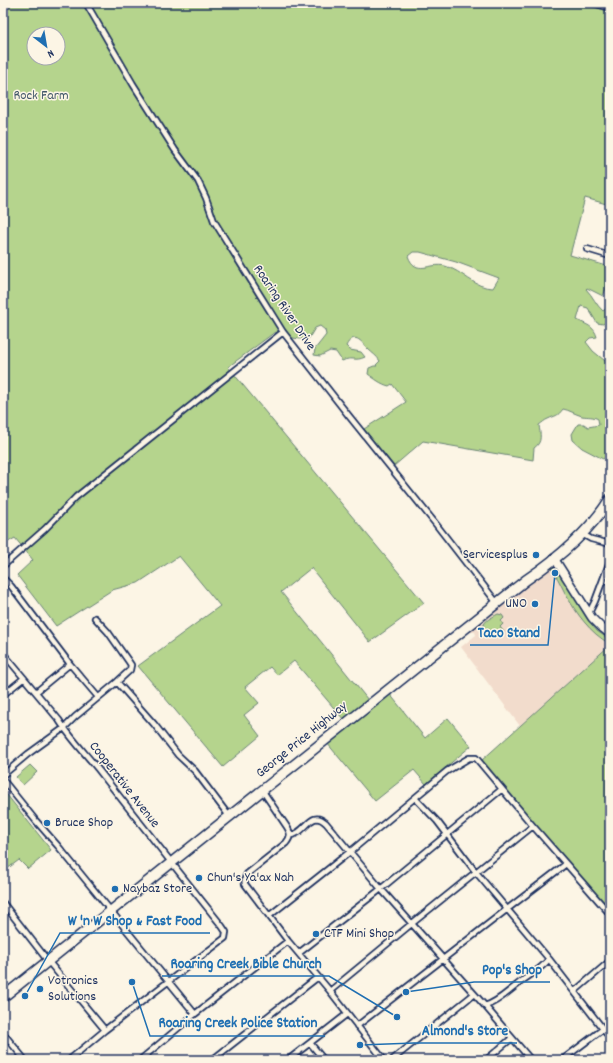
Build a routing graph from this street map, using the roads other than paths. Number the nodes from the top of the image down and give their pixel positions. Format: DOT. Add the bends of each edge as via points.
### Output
graph roads {
  1 [pos="86,3"];
  2 [pos="592,3"];
  3 [pos="610,8"];
  4 [pos="587,249"];
  5 [pos="610,256"];
  6 [pos="283,332"];
  7 [pos="610,499"];
  8 [pos="582,534"];
  9 [pos="610,544"];
  10 [pos="554,558"];
  11 [pos="610,561"];
  12 [pos="3,566"];
  13 [pos="3,578"];
  14 [pos="497,603"];
  15 [pos="589,613"];
  16 [pos="95,618"];
  17 [pos="610,634"];
  18 [pos="3,654"];
  19 [pos="70,664"];
  20 [pos="24,678"];
  21 [pos="117,682"];
  22 [pos="36,692"];
  23 [pos="3,695"];
  24 [pos="98,697"];
  25 [pos="64,728"];
  26 [pos="3,775"];
  27 [pos="3,780"];
  28 [pos="502,789"];
  29 [pos="262,790"];
  30 [pos="415,798"];
  31 [pos="229,816"];
  32 [pos="533,826"];
  33 [pos="447,834"];
  34 [pos="290,835"];
  35 [pos="351,851"];
  36 [pos="171,863"];
  37 [pos="566,864"];
  38 [pos="475,871"];
  39 [pos="381,889"];
  40 [pos="4,906"];
  41 [pos="506,909"];
  42 [pos="111,911"];
  43 [pos="610,914"];
  44 [pos="269,916"];
  45 [pos="412,923"];
  46 [pos="288,941"];
  47 [pos="299,953"];
  48 [pos="443,959"];
  49 [pos="549,959"];
  50 [pos="48,961"];
  51 [pos="610,961"];
  52 [pos="318,977"];
  53 [pos="168,981"];
  54 [pos="330,991"];
  55 [pos="575,991"];
  56 [pos="474,994"];
  57 [pos="3,997"];
  58 [pos="485,1006"];
  59 [pos="195,1014"];
  60 [pos="347,1014"];
  61 [pos="357,1026"];
  62 [pos="603,1029"];
  63 [pos="105,1030"];
  64 [pos="3,1033"];
  65 [pos="512,1038"];
  66 [pos="610,1038"];
  67 [pos="310,1043"];
  68 [pos="25,1060"];
  69 [pos="69,1060"];
  70 [pos="140,1060"];
  71 [pos="212,1060"];
  72 [pos="288,1060"];
  73 [pos="324,1060"];
  74 [pos="384,1060"];
  75 [pos="392,1060"];
  76 [pos="486,1060"];
  77 [pos="531,1060"];
  78 [pos="562,1060"];
  1 -- 6 [label="street, Roaring River Drive" via="133,84 198,181 214,221"];
  2 -- 3 [label="street"];
  4 -- 5 [label="street"];
  6 -- 12 [label="street" via="76,497"];
  6 -- 14 [label="street, Roaring River Drive"];
  7 -- 8 [label="highway, George Price Highway"];
  8 -- 9 [label="street"];
  8 -- 10 [label="highway, George Price Highway"];
  10 -- 14 [label="highway, George Price Highway"];
  10 -- 15 [label="street"];
  11 -- 15 [label="street"];
  13 -- 19 [label="street"];
  14 -- 29 [label="highway, George Price Highway"];
  15 -- 17 [label="street" via="601,628"];
  16 -- 21 [label="street" via="131,665 130,670"];
  18 -- 20 [label="street, Cooperative Avenue"];
  19 -- 22 [label="street"];
  19 -- 24 [label="street"];
  20 -- 22 [label="street, Cooperative Avenue"];
  20 -- 23 [label="street"];
  21 -- 24 [label="street"];
  21 -- 31 [label="street" via="194,771"];
  22 -- 25 [label="street, Cooperative Avenue"];
  24 -- 25 [label="street"];
  25 -- 26 [label="street"];
  25 -- 36 [label="street, Cooperative Avenue"];
  27 -- 42 [label="street"];
  28 -- 30 [label="street" via="476,758 469,758 447,771"];
  28 -- 32 [label="street"];
  28 -- 33 [label="street"];
  29 -- 31 [label="highway, George Price Highway"];
  29 -- 34 [label="street"];
  30 -- 33 [label="street"];
  30 -- 35 [label="street"];
  31 -- 36 [label="highway, George Price Highway"];
  32 -- 37 [label="street"];
  32 -- 38 [label="street"];
  33 -- 38 [label="street"];
  33 -- 39 [label="street"];
  34 -- 35 [label="street" via="299,833 312,820 321,818"];
  34 -- 44 [label="street" via="286,843 245,877 247,888"];
  35 -- 39 [label="street"];
  35 -- 44 [label="street"];
  36 -- 42 [label="highway, George Price Highway"];
  36 -- 53 [label="street, Cooperative Avenue" via="226,932 225,938"];
  37 -- 41 [label="street"];
  37 -- 43 [label="street"];
  38 -- 41 [label="street"];
  38 -- 45 [label="street"];
  39 -- 45 [label="street"];
  39 -- 47 [label="street"];
  40 -- 50 [label="street"];
  41 -- 48 [label="street"];
  41 -- 49 [label="street"];
  42 -- 50 [label="highway, George Price Highway"];
  42 -- 53 [label="street"];
  44 -- 46 [label="street"];
  45 -- 48 [label="street"];
  45 -- 54 [label="street"];
  46 -- 47 [label="street"];
  46 -- 59 [label="street"];
  47 -- 52 [label="street"];
  48 -- 56 [label="street"];
  48 -- 61 [label="street"];
  49 -- 55 [label="street"];
  49 -- 58 [label="street" via="501,999"];
  50 -- 57 [label="highway, George Price Highway"];
  50 -- 63 [label="street"];
  51 -- 55 [label="street"];
  52 -- 54 [label="street"];
  52 -- 71 [label="street"];
  53 -- 59 [label="street"];
  53 -- 63 [label="street"];
  54 -- 60 [label="street"];
  55 -- 62 [label="street"];
  56 -- 58 [label="street"];
  56 -- 75 [label="street"];
  58 -- 65 [label="street"];
  59 -- 70 [label="street"];
  60 -- 61 [label="street"];
  60 -- 67 [label="street"];
  61 -- 74 [label="street"];
  62 -- 66 [label="street"];
  62 -- 78 [label="street"];
  63 -- 69 [label="street"];
  64 -- 68 [label="street"];
  65 -- 76 [label="street"];
  65 -- 77 [label="street"];
  67 -- 72 [label="street"];
  67 -- 73 [label="street"];
}
